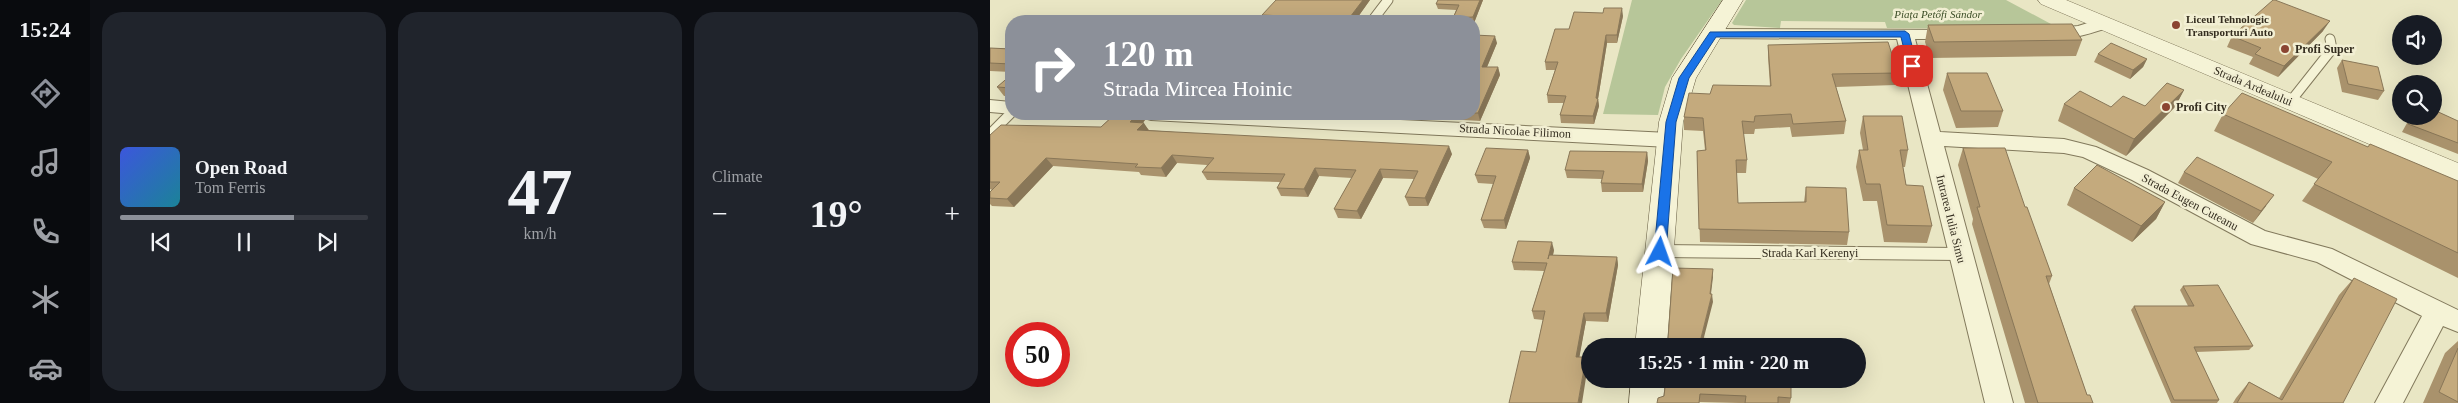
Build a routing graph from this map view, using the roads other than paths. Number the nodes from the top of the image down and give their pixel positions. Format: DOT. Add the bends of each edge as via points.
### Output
graph roads {
  1 [pos="1388,0"];
  2 [pos="1733,0"];
  3 [pos="2048,0"];
  4 [pos="1377,15"];
  5 [pos="2104,23"];
  6 [pos="1713,34"];
  7 [pos="1905,34"];
  8 [pos="1976,34"];
  9 [pos="2024,34"];
  10 [pos="2330,39"];
  11 [pos="2290,102"];
  12 [pos="990,106"];
  13 [pos="1005,107"];
  14 [pos="1005,120"];
  15 [pos="1348,120"];
  16 [pos="990,134"];
  17 [pos="1930,138"];
  18 [pos="1668,140"];
  19 [pos="2458,173"];
  20 [pos="1660,252"];
  21 [pos="1960,254"];
  22 [pos="2448,317"];
  23 [pos="1652,338"];
  24 [pos="1647,388"];
  25 [pos="1646,403"];
  26 [pos="1999,403"];
  27 [pos="2390,403"];
  1 -- 4 [label="lane"];
  2 -- 6 [label="main road"];
  3 -- 5 [label="main road, Strada Ardealului"];
  5 -- 9 [label="street" via="2062,34"];
  5 -- 11 [label="main road, Strada Ardealului"];
  6 -- 7 [label="street"];
  6 -- 18 [label="main road" via="1681,85"];
  7 -- 8 [label="street"];
  7 -- 17 [label="street, Intrarea Iulia Simu"];
  10 -- 11 [label="lane" via="2332,50"];
  11 -- 19 [label="main road, Strada Ardealului"];
  12 -- 13 [label="street"];
  14 -- 16 [label="lane"];
  15 -- 18 [label="street, Strada Nicolae Filimon"];
  17 -- 21 [label="street, Intrarea Iulia Simu"];
  17 -- 22 [label="street, Strada Eugen Cuteanu" via="2064,146 2089,152 2140,174 2260,238 2324,255"];
  18 -- 20 [label="main road"];
  20 -- 21 [label="lane, Strada Karl Kerenyi"];
  20 -- 23 [label="main road"];
  21 -- 26 [label="street, Intrarea Iulia Simu"];
  22 -- 27 [label="street, Strada Eugen Cuteanu"];
  24 -- 25 [label="main road"];
}
